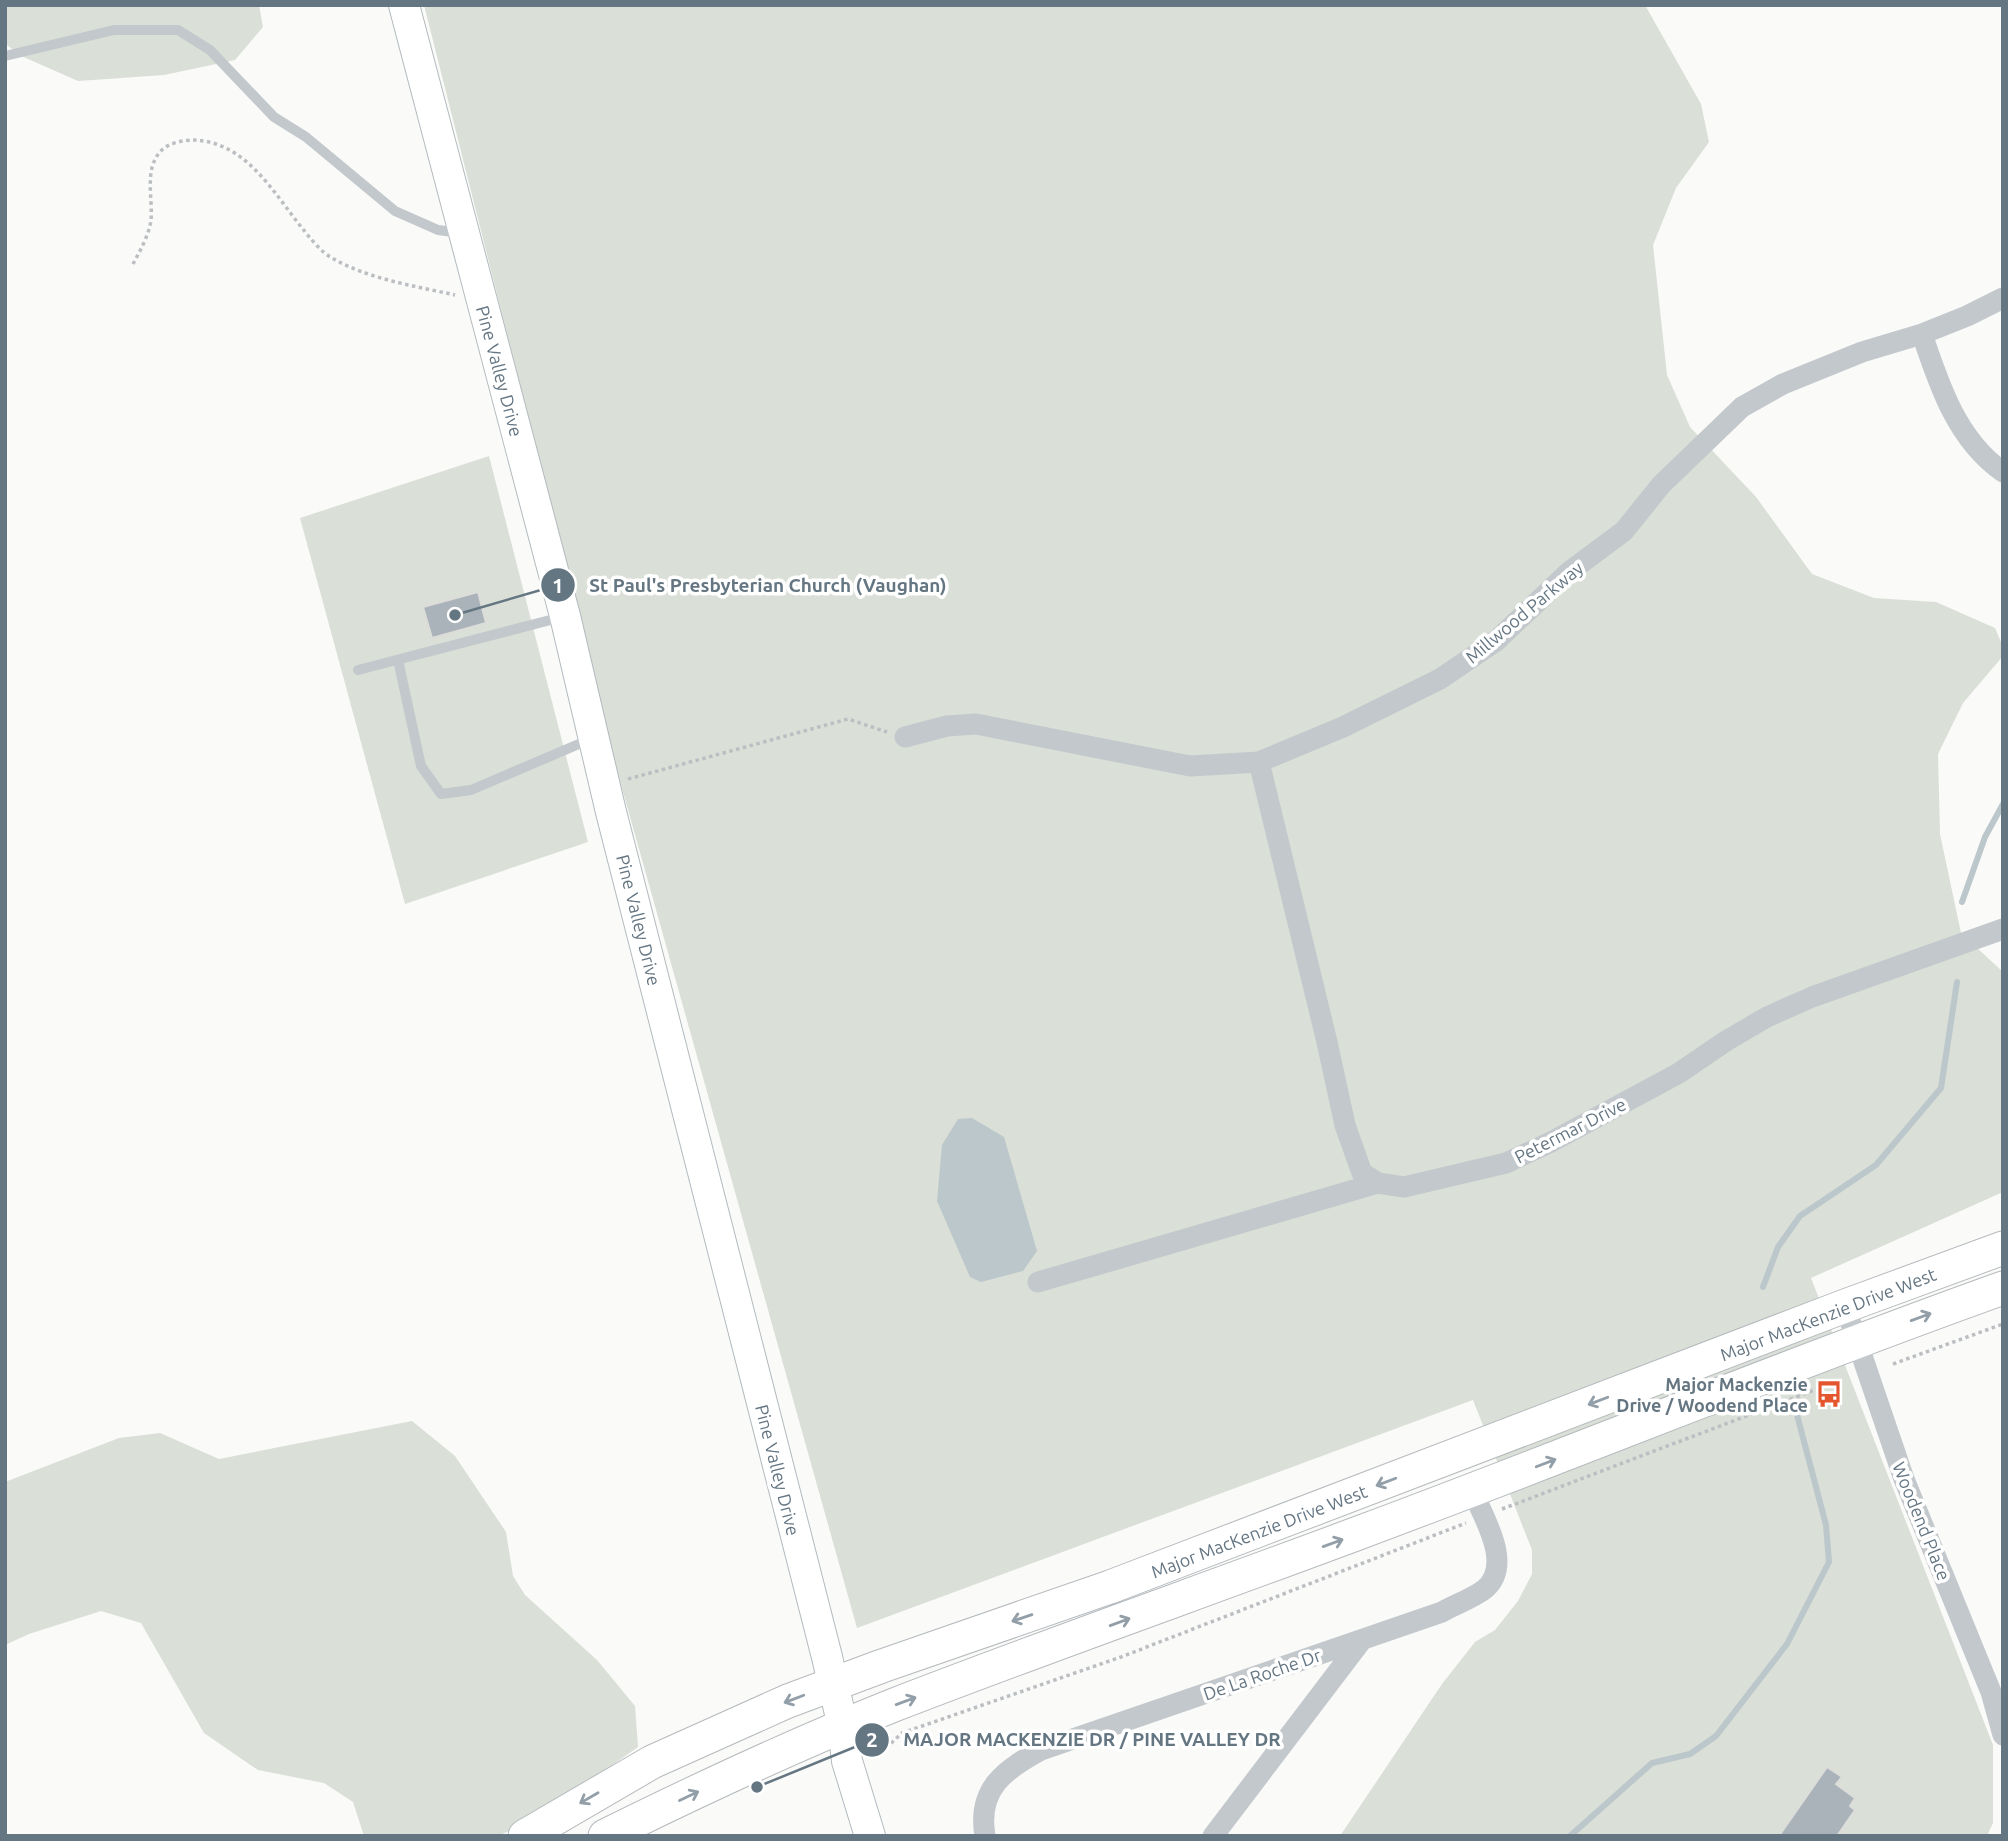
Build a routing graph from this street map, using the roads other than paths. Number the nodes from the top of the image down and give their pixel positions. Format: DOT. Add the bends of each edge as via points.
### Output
graph roads {
  1 [pos="404,5"];
  2 [pos="5,56"];
  3 [pos="464,234"];
  4 [pos="2003,298"];
  5 [pos="1922,334"];
  6 [pos="2003,472"];
  7 [pos="565,616"];
  8 [pos="398,660"];
  9 [pos="358,670"];
  10 [pos="905,737"];
  11 [pos="594,738"];
  12 [pos="1259,762"];
  13 [pos="2003,929"];
  14 [pos="1378,1183"];
  15 [pos="2003,1248"];
  16 [pos="1038,1282"];
  17 [pos="2003,1287"];
  18 [pos="1845,1306"];
  19 [pos="1857,1340"];
  20 [pos="1477,1503"];
  21 [pos="1363,1640"];
  22 [pos="833,1684"];
  23 [pos="843,1727"];
  24 [pos="2003,1735"];
  25 [pos="525,1836"];
  26 [pos="605,1836"];
  27 [pos="870,1836"];
  28 [pos="985,1836"];
  29 [pos="1213,1836"];
  1 -- 3 [label="street, Pine Valley Drive"];
  2 -- 3 [label="lane" via="114,30 178,30 210,50 274,117 306,137 396,211 438,230"];
  3 -- 7 [label="street, Pine Valley Drive"];
  4 -- 5 [label="street, Millwood Parkway"];
  5 -- 6 [label="street" via="1940,387 1960,426 1988,462"];
  5 -- 12 [label="street, Millwood Parkway" via="1826,366 1742,407 1661,485 1624,531 1569,572 1496,641 1440,680"];
  7 -- 8 [label="lane"];
  7 -- 11 [label="street, Pine Valley Drive"];
  8 -- 9 [label="lane"];
  8 -- 11 [label="lane" via="421,766 441,794 471,790"];
  10 -- 12 [label="street, Millwood Parkway" via="976,724 1189,766"];
  11 -- 22 [label="street, Pine Valley Drive"];
  12 -- 14 [label="street" via="1345,1125 1362,1173"];
  13 -- 14 [label="street, Petermar Drive" via="1767,1017 1679,1073 1506,1163 1404,1187"];
  14 -- 16 [label="street, Petermar Drive"];
  15 -- 18 [label="main road, Major MacKenzie Drive West"];
  19 -- 17 [label="main road, Major MacKenzie Drive West, one-way"];
  18 -- 19 [label="street, Woodend Place"];
  18 -- 22 [label="main road, Major MacKenzie Drive West, one-way" via="1110,1587"];
  20 -- 19 [label="main road, Major MacKenzie Drive West, one-way" via="1624,1433"];
  19 -- 24 [label="street, Woodend Place" via="1904,1479 1991,1692"];
  20 -- 21 [label="street, De La Roche Dr" via="1496,1550 1497,1568 1486,1588 1442,1612"];
  23 -- 20 [label="main road, Major MacKenzie Drive West, one-way"];
  21 -- 28 [label="street, De La Roche Dr" via="1041,1750 1012,1766 988,1791"];
  21 -- 29 [label="street"];
  22 -- 23 [label="street, Pine Valley Drive"];
  22 -- 25 [label="main road, Major MacKenzie Drive West, one-way" via="652,1762"];
  26 -- 23 [label="main road, Major MacKenzie Drive West, one-way"];
  23 -- 27 [label="street, Pine Valley Drive" via="847,1761"];
}
